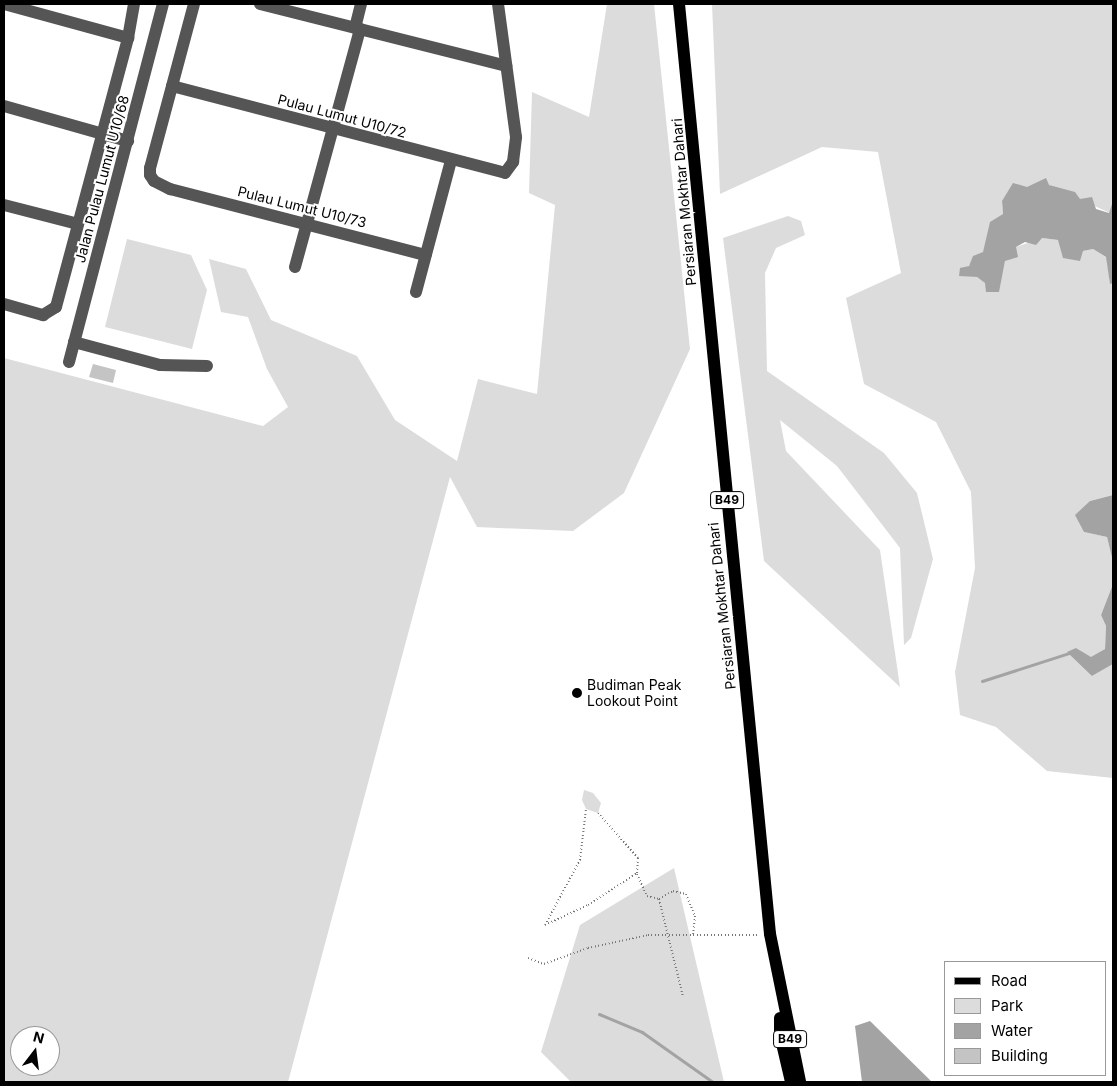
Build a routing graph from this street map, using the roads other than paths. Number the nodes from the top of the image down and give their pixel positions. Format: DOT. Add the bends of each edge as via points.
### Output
graph roads {
  1 [pos="4,4"];
  2 [pos="134,4"];
  3 [pos="163,4"];
  4 [pos="194,4"];
  5 [pos="260,4"];
  6 [pos="361,4"];
  7 [pos="498,4"];
  8 [pos="679,4"];
  9 [pos="357,29"];
  10 [pos="128,38"];
  11 [pos="506,66"];
  12 [pos="172,86"];
  13 [pos="4,106"];
  14 [pos="333,128"];
  15 [pos="103,134"];
  16 [pos="128,141"];
  17 [pos="451,160"];
  18 [pos="4,205"];
  19 [pos="78,224"];
  20 [pos="307,224"];
  21 [pos="426,255"];
  22 [pos="295,267"];
  23 [pos="416,292"];
  24 [pos="4,304"];
  25 [pos="74,342"];
  26 [pos="69,362"];
  27 [pos="207,366"];
  28 [pos="780,995"];
  29 [pos="791,1082"];
  30 [pos="800,1082"];
  1 -- 10 [label="street"];
  2 -- 10 [label="street"];
  3 -- 16 [label="street, Jalan Pulau Lumut U10/68"];
  4 -- 12 [label="street"];
  5 -- 9 [label="street"];
  6 -- 9 [label="street"];
  7 -- 11 [label="street"];
  8 -- 28 [label="main road, Persiaran Mokhtar Dahari / B49" via="770,934"];
  9 -- 11 [label="street"];
  9 -- 14 [label="street"];
  10 -- 15 [label="street"];
  11 -- 17 [label="street, Pulau Lumut U10/72" via="516,137 513,162 505,172"];
  12 -- 14 [label="street, Pulau Lumut U10/72"];
  12 -- 20 [label="street, Pulau Lumut U10/73" via="150,175 160,186"];
  13 -- 15 [label="street"];
  14 -- 17 [label="street, Pulau Lumut U10/72"];
  14 -- 20 [label="street"];
  15 -- 16 [label="street"];
  15 -- 19 [label="street"];
  16 -- 25 [label="street, Jalan Pulau Lumut U10/68"];
  17 -- 21 [label="street"];
  18 -- 19 [label="street"];
  19 -- 24 [label="street" via="56,307 43,315"];
  20 -- 21 [label="street, Pulau Lumut U10/73"];
  20 -- 22 [label="street"];
  21 -- 23 [label="street"];
  25 -- 26 [label="street, Jalan Pulau Lumut U10/68"];
  25 -- 27 [label="street" via="160,365"];
  28 -- 29 [label="main road, Persiaran Mokhtar Dahari / B49" via="780,1035"];
  28 -- 30 [label="main road, Persiaran Mokhtar Dahari / B49"];
}
